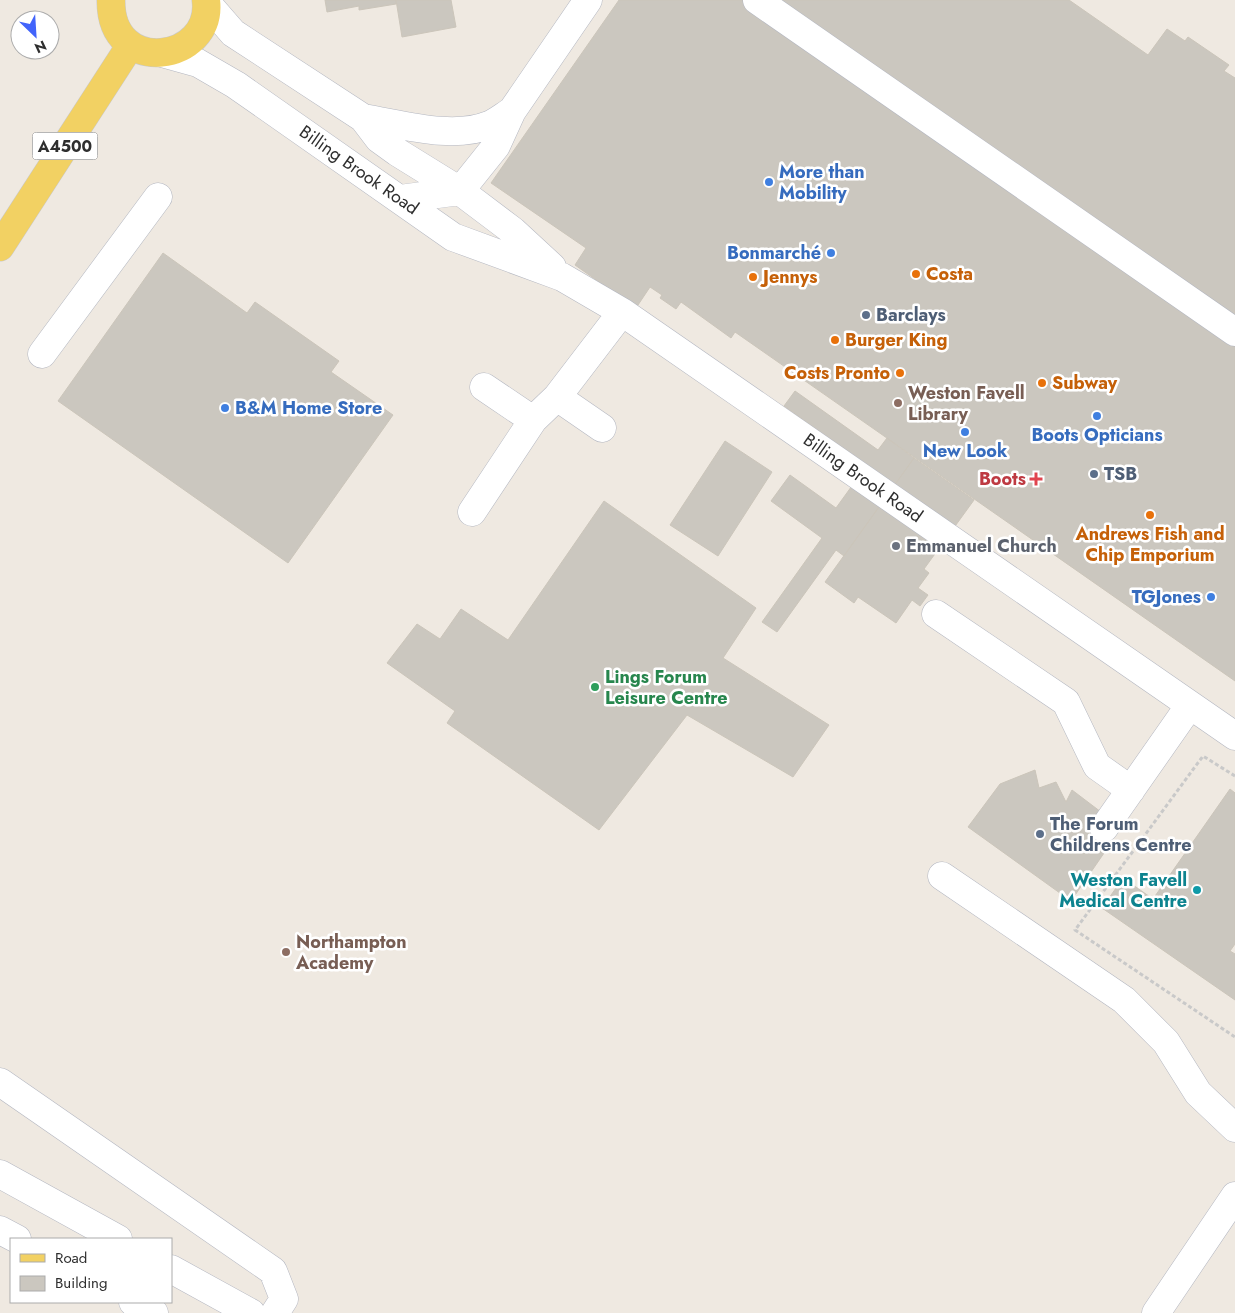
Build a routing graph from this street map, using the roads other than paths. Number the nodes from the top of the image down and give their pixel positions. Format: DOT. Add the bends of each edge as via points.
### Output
graph roads {
  1 [pos="111,0"];
  2 [pos="588,0"];
  3 [pos="758,0"];
  4 [pos="207,1"];
  5 [pos="130,46"];
  6 [pos="162,53"];
  7 [pos="512,111"];
  8 [pos="363,118"];
  9 [pos="460,191"];
  10 [pos="158,197"];
  11 [pos="400,199"];
  12 [pos="0,247"];
  13 [pos="562,277"];
  14 [pos="622,312"];
  15 [pos="1235,332"];
  16 [pos="42,354"];
  17 [pos="484,387"];
  18 [pos="557,397"];
  19 [pos="533,420"];
  20 [pos="602,428"];
  21 [pos="472,512"];
  22 [pos="936,614"];
  23 [pos="1190,705"];
  24 [pos="1235,736"];
  25 [pos="1131,790"];
  26 [pos="1104,828"];
  27 [pos="942,876"];
  28 [pos="0,1082"];
  29 [pos="1235,1128"];
  30 [pos="0,1174"];
  31 [pos="1235,1196"];
  32 [pos="0,1230"];
  33 [pos="16,1238"];
  34 [pos="116,1238"];
  35 [pos="172,1270"];
  36 [pos="135,1303"];
  37 [pos="154,1313"];
  38 [pos="251,1313"];
  39 [pos="276,1313"];
  40 [pos="1156,1313"];
  1 -- 5 [label="main road" via="111,13 117,30"];
  2 -- 7 [label="street"];
  3 -- 15 [label="street"];
  4 -- 6 [label="main road" via="207,13 194,37 180,48"];
  4 -- 8 [label="street, Billing Brook Road" via="233,33"];
  5 -- 6 [label="main road" via="144,52"];
  5 -- 12 [label="main road, A4500"];
  6 -- 11 [label="street, Billing Brook Road" via="210,68"];
  7 -- 8 [label="street" via="490,125 466,131 418,128"];
  7 -- 9 [label="street" via="496,146"];
  8 -- 9 [label="street, Billing Brook Road" via="379,139"];
  9 -- 11 [label="street"];
  9 -- 13 [label="street, Billing Brook Road" via="513,231"];
  10 -- 16 [label="street"];
  11 -- 13 [label="street, Billing Brook Road" via="453,237"];
  13 -- 14 [label="street, Billing Brook Road"];
  14 -- 18 [label="street"];
  14 -- 23 [label="street, Billing Brook Road"];
  17 -- 19 [label="street"];
  18 -- 19 [label="street"];
  18 -- 20 [label="street"];
  19 -- 21 [label="street"];
  22 -- 25 [label="street" via="1066,702 1097,766"];
  23 -- 24 [label="street, Billing Brook Road"];
  23 -- 25 [label="street"];
  25 -- 26 [label="street"];
  27 -- 29 [label="street" via="1124,1000 1166,1042 1198,1093"];
  28 -- 39 [label="street" via="273,1271 284,1299"];
  30 -- 34 [label="street"];
  31 -- 40 [label="street"];
  32 -- 33 [label="street"];
  35 -- 38 [label="street"];
  36 -- 37 [label="street"];
}
